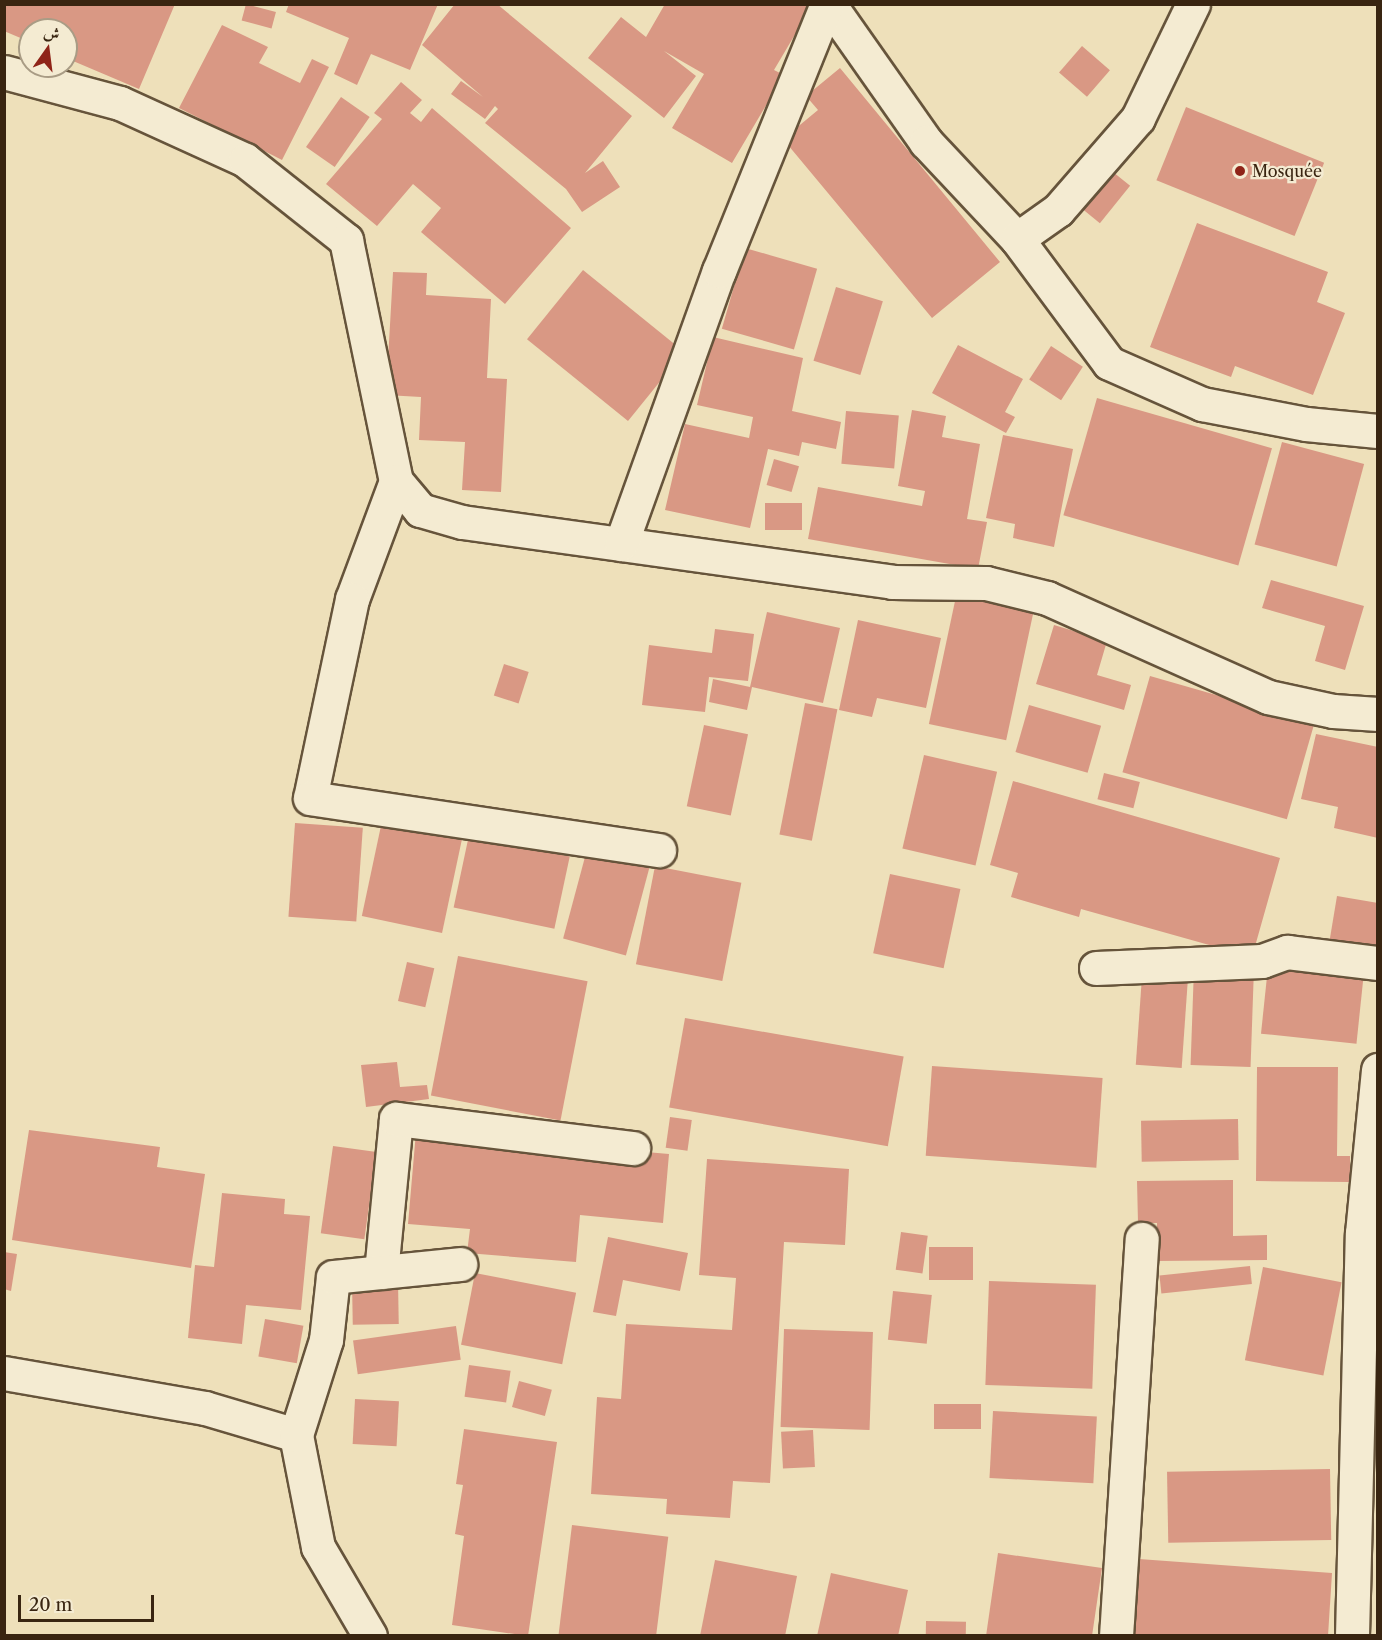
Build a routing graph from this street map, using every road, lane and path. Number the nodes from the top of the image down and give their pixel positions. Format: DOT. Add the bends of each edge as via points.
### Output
graph roads {
  1 [pos="828,4"];
  2 [pos="1193,4"];
  3 [pos="4,72"];
  4 [pos="1017,239"];
  5 [pos="1377,430"];
  6 [pos="396,481"];
  7 [pos="621,544"];
  8 [pos="1377,714"];
  9 [pos="660,850"];
  10 [pos="1377,963"];
  11 [pos="1096,968"];
  12 [pos="1377,1070"];
  13 [pos="633,1148"];
  14 [pos="1142,1239"];
  15 [pos="460,1264"];
  16 [pos="381,1272"];
  17 [pos="4,1373"];
  18 [pos="296,1435"];
  19 [pos="370,1635"];
  20 [pos="1116,1635"];
  21 [pos="1352,1635"];
  1 -- 4 [label="street" via="926,141"];
  1 -- 7 [label="street" via="719,271"];
  2 -- 4 [label="street" via="1138,118 1058,210"];
  3 -- 6 [label="street" via="120,103 245,160 346,240"];
  4 -- 5 [label="street" via="1109,363 1202,404 1306,424"];
  6 -- 7 [label="street" via="420,510 462,522"];
  6 -- 9 [label="street" via="352,599 310,798"];
  7 -- 8 [label="street" via="892,582 986,583 1047,598 1268,698 1333,711"];
  10 -- 11 [label="street" via="1287,952 1262,961"];
  12 -- 21 [label="street" via="1362,1233"];
  13 -- 16 [label="street" via="396,1119"];
  14 -- 20 [label="street"];
  15 -- 16 [label="street"];
  16 -- 18 [label="street" via="333,1277 326,1340"];
  17 -- 18 [label="street" via="205,1408"];
  18 -- 19 [label="street" via="318,1547"];
}
